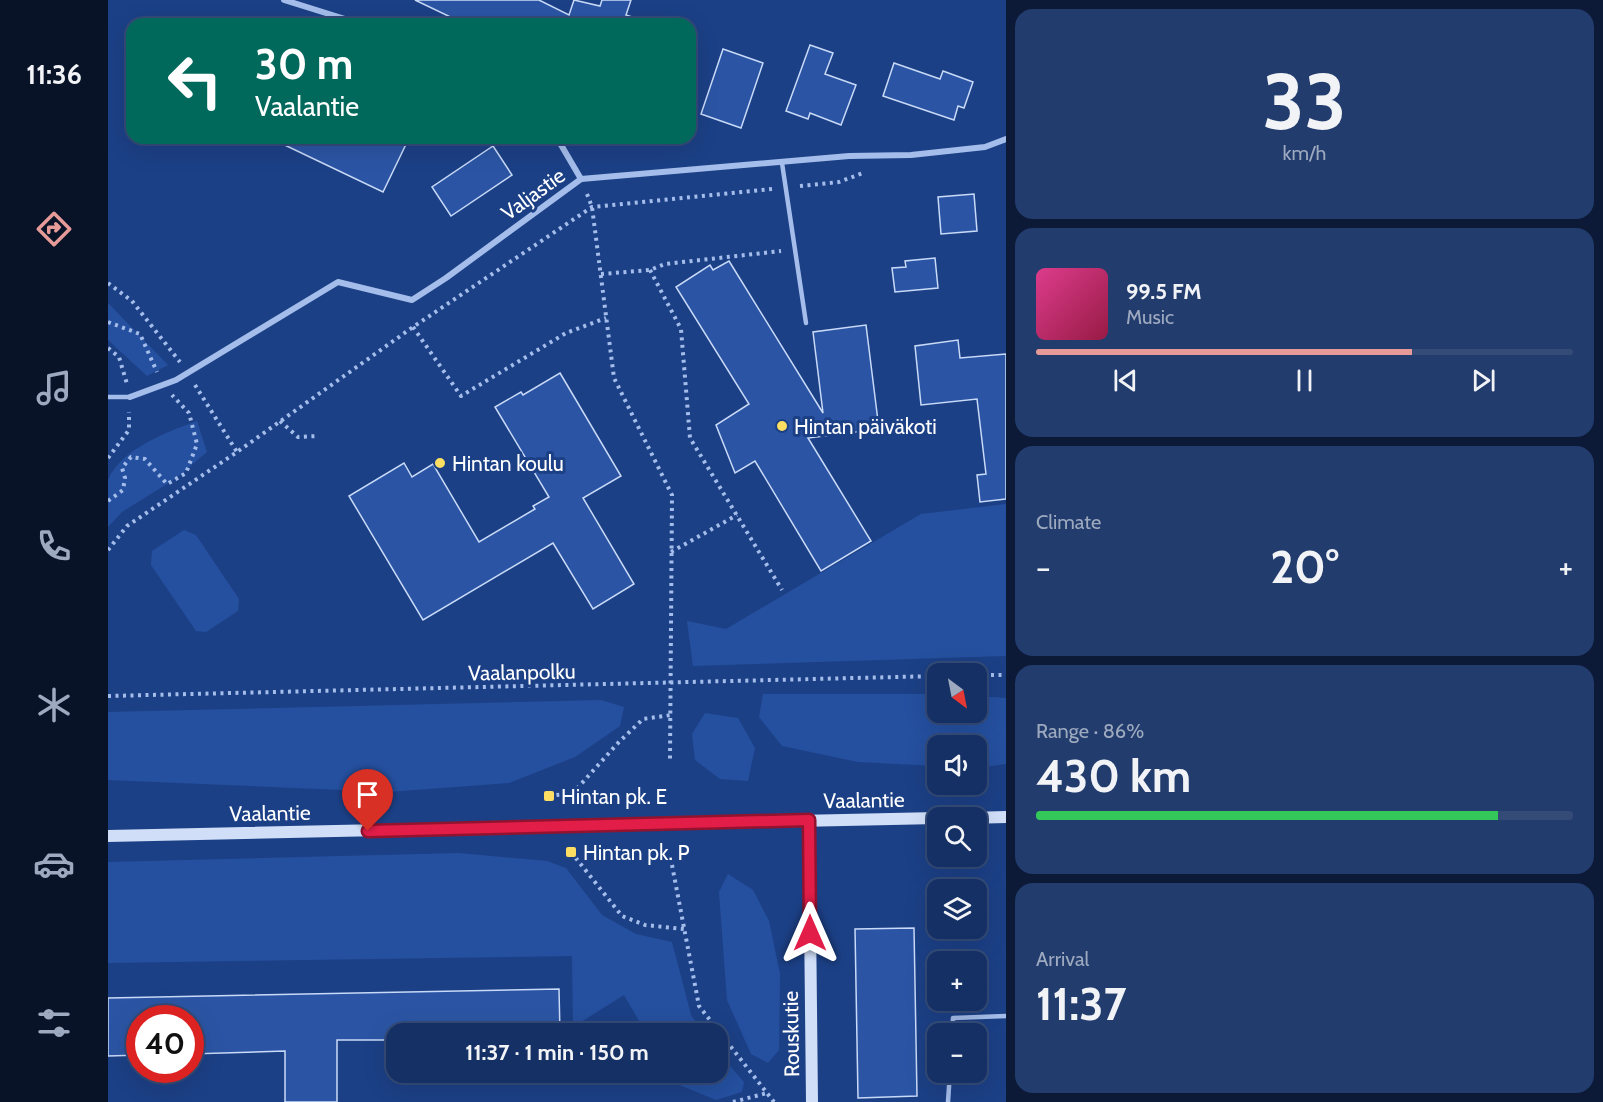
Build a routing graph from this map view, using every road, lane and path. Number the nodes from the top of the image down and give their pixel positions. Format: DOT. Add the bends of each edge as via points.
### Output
graph roads {
  1 [pos="284,0"];
  2 [pos="342,18"];
  3 [pos="1006,139"];
  4 [pos="561,144"];
  5 [pos="782,163"];
  6 [pos="872,169"];
  7 [pos="581,179"];
  8 [pos="785,188"];
  9 [pos="592,207"];
  10 [pos="795,249"];
  11 [pos="650,270"];
  12 [pos="601,274"];
  13 [pos="606,318"];
  14 [pos="108,322"];
  15 [pos="806,323"];
  16 [pos="413,327"];
  17 [pos="162,385"];
  18 [pos="108,397"];
  19 [pos="130,397"];
  20 [pos="280,421"];
  21 [pos="129,430"];
  22 [pos="318,436"];
  23 [pos="108,458"];
  24 [pos="108,501"];
  25 [pos="737,514"];
  26 [pos="108,550"];
  27 [pos="672,552"];
  28 [pos="782,590"];
  29 [pos="987,675"];
  30 [pos="1006,675"];
  31 [pos="927,676"];
  32 [pos="671,683"];
  33 [pos="108,696"];
  34 [pos="671,715"];
  35 [pos="670,759"];
  36 [pos="549,796"];
  37 [pos="1006,817"];
  38 [pos="927,818"];
  39 [pos="987,818"];
  40 [pos="809,820"];
  41 [pos="108,836"];
  42 [pos="571,852"];
  43 [pos="672,865"];
  44 [pos="684,930"];
  45 [pos="1006,1016"];
  46 [pos="953,1023"];
  47 [pos="949,1083"];
  48 [pos="767,1093"];
  49 [pos="733,1102"];
  50 [pos="774,1102"];
  51 [pos="812,1102"];
  52 [pos="948,1102"];
  1 -- 2 [label="street"];
  3 -- 5 [label="street, Valjastie" via="985,147 911,155"];
  4 -- 7 [label="street"];
  5 -- 7 [label="street, Valjastie"];
  5 -- 8 [label="lane"];
  6 -- 8 [label="path" via="839,182"];
  7 -- 9 [label="path"];
  7 -- 17 [label="street, Valjastie" via="412,300 338,282 188,374"];
  8 -- 9 [label="path"];
  8 -- 10 [label="lane"];
  9 -- 12 [label="path"];
  9 -- 16 [label="path"];
  10 -- 11 [label="path" via="664,264"];
  10 -- 15 [label="lane"];
  11 -- 12 [label="path"];
  11 -- 25 [label="path" via="681,329 690,438"];
  12 -- 13 [label="path"];
  13 -- 16 [label="path" via="566,333 461,396"];
  13 -- 27 [label="path" via="614,378 672,495"];
  14 -- 17 [label="path" via="140,334"];
  16 -- 20 [label="path"];
  17 -- 19 [label="street, Valjastie"];
  17 -- 24 [label="path" via="189,412 197,444 186,473 167,484 145,459 131,457 123,468 123,490"];
  18 -- 19 [label="lane"];
  20 -- 22 [label="path" via="298,437"];
  20 -- 26 [label="path" via="127,526"];
  21 -- 23 [label="path"];
  25 -- 27 [label="path"];
  25 -- 28 [label="path"];
  27 -- 32 [label="path"];
  29 -- 30 [label="path"];
  31 -- 32 [label="path, Vaalanpolku"];
  32 -- 33 [label="path, Vaalanpolku"];
  32 -- 34 [label="path"];
  34 -- 35 [label="path"];
  34 -- 36 [label="path" via="644,719 573,793"];
  37 -- 39 [label="street"];
  38 -- 40 [label="street, Vaalantie"];
  40 -- 41 [label="street, Vaalantie"];
  40 -- 51 [label="street, Rouskutie"];
  42 -- 44 [label="path" via="622,916 645,925"];
  43 -- 44 [label="path"];
  44 -- 48 [label="path" via="699,1006"];
  45 -- 46 [label="lane" via="953,1018"];
  47 -- 52 [label="lane"];
  48 -- 49 [label="path"];
  48 -- 50 [label="path"];
}
